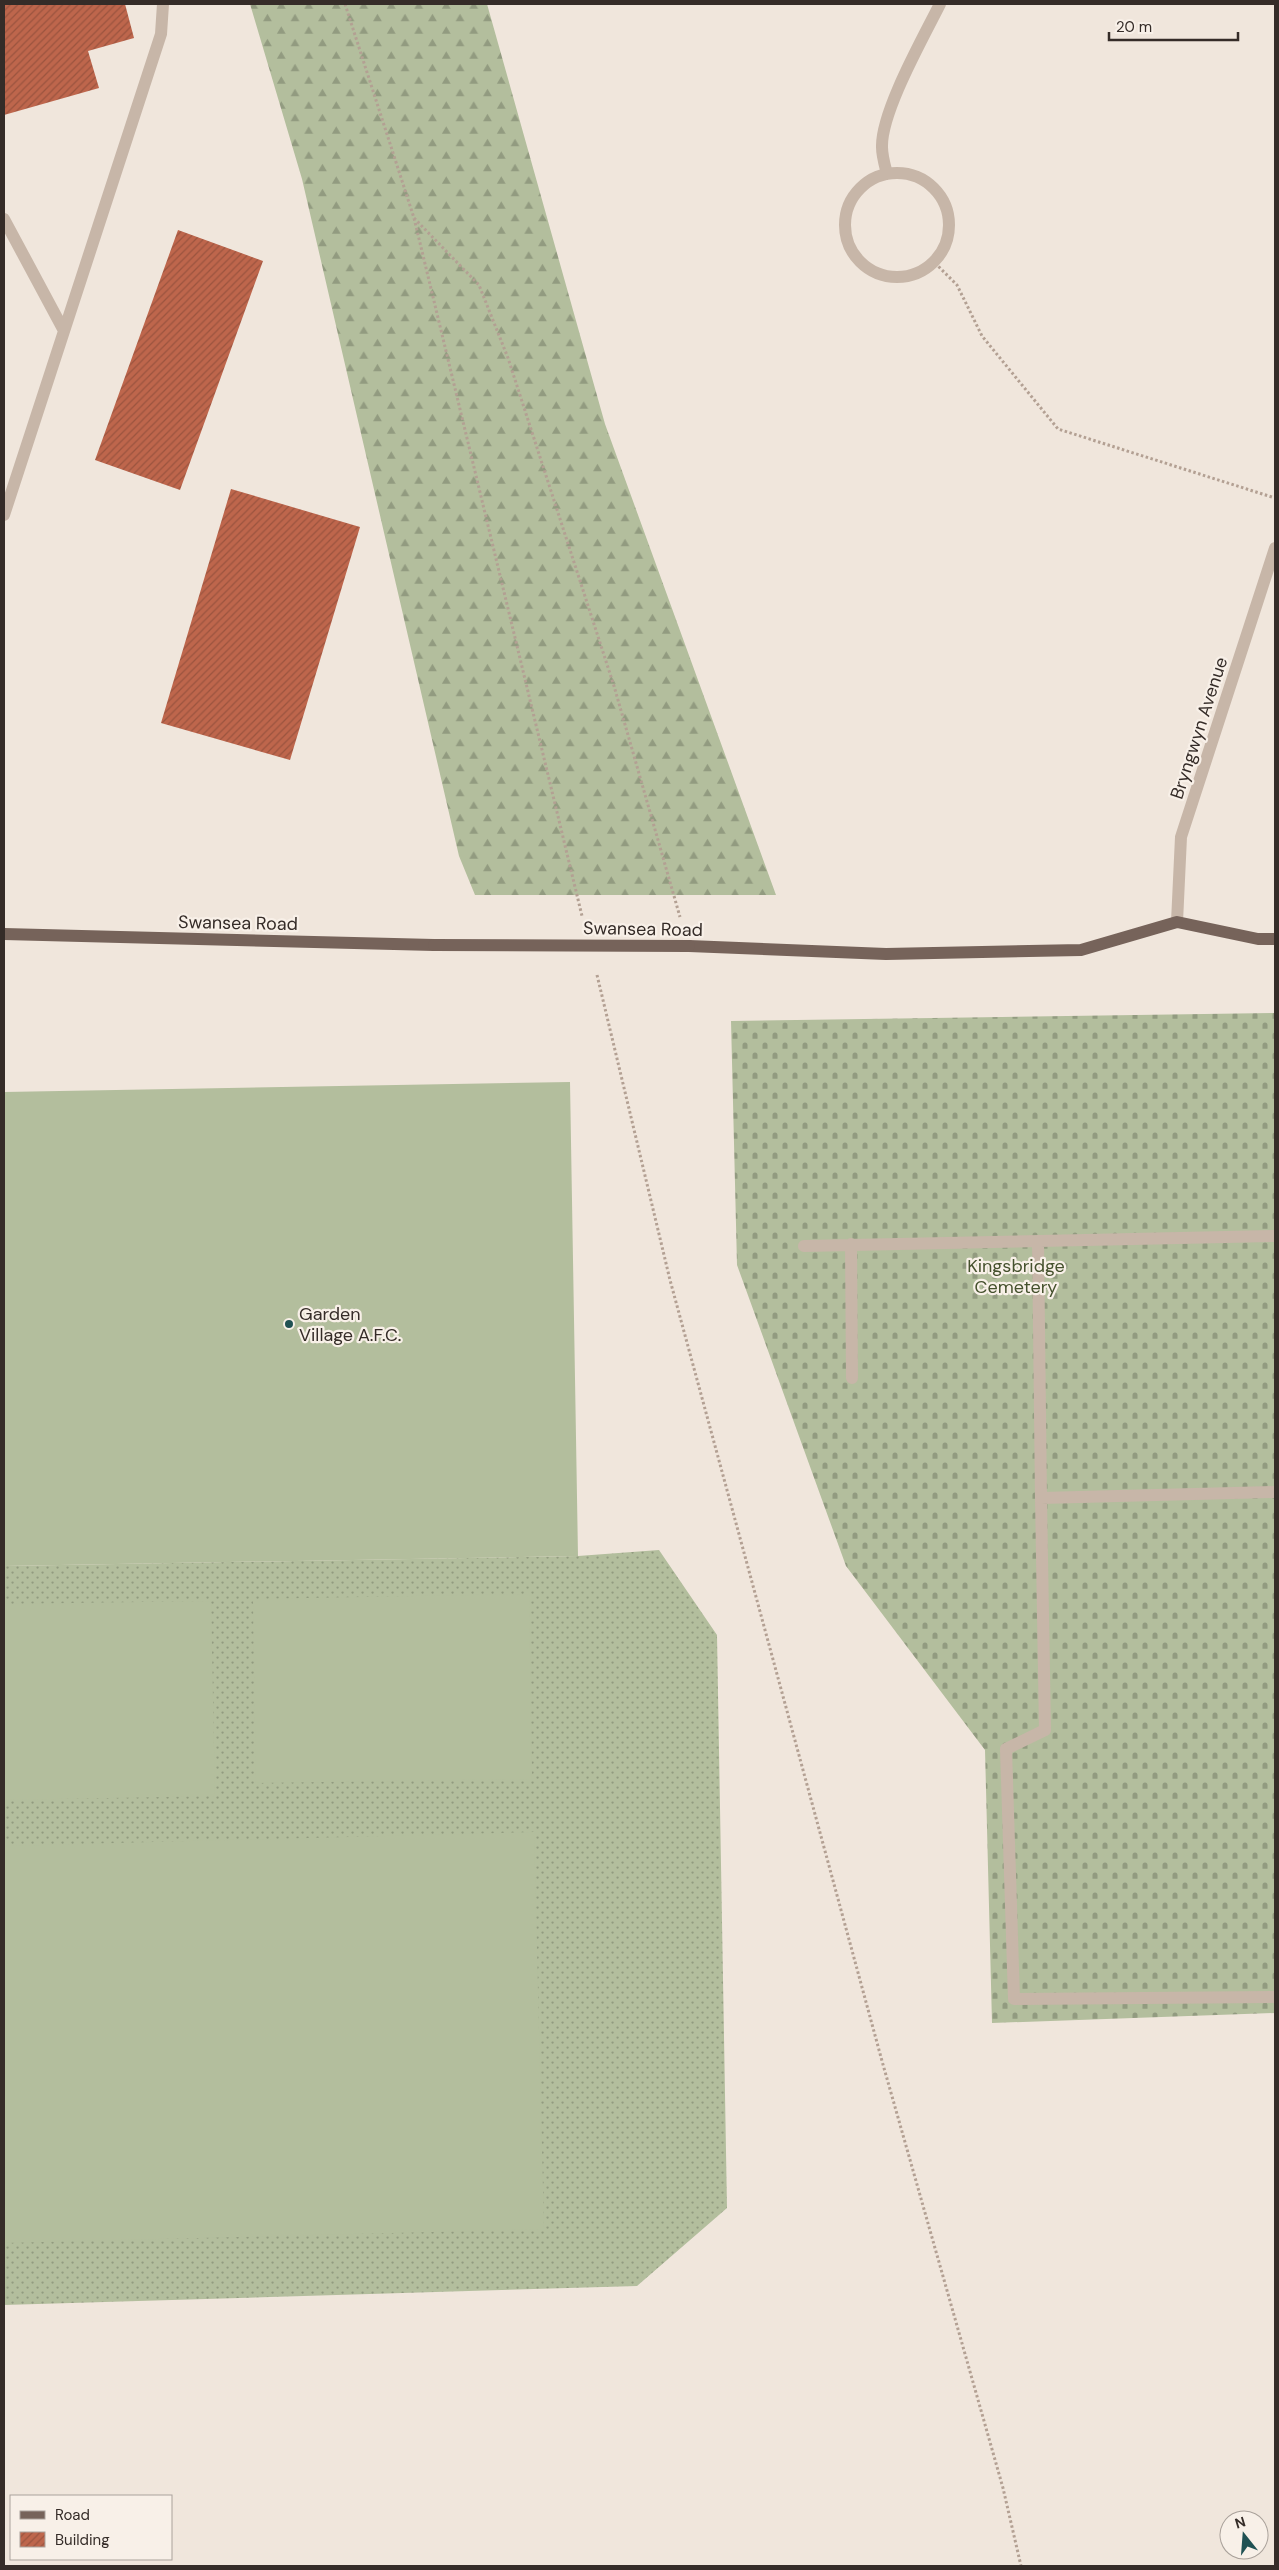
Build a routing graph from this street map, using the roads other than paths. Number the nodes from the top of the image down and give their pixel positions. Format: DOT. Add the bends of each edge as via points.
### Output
graph roads {
  1 [pos="163,4"];
  2 [pos="940,4"];
  3 [pos="887,174"];
  4 [pos="4,219"];
  5 [pos="63,329"];
  6 [pos="4,515"];
  7 [pos="1275,548"];
  8 [pos="1177,922"];
  9 [pos="4,934"];
  10 [pos="1275,939"];
  11 [pos="1275,1236"];
  12 [pos="1038,1241"];
  13 [pos="851,1244"];
  14 [pos="804,1246"];
  15 [pos="852,1378"];
  16 [pos="1275,1492"];
  17 [pos="1041,1498"];
  18 [pos="1275,1997"];
  1 -- 5 [label="street" via="160,34"];
  2 -- 3 [label="street" via="892,105 884,129 882,148"];
  3 -- 3 [label="street" via="904,173 920,178 944,201 949,216 949,233 935,263 906,278 874,272 860,263 845,235 845,218 859,189"];
  4 -- 5 [label="street"];
  5 -- 6 [label="street"];
  7 -- 8 [label="street, Bryngwyn Avenue" via="1181,837"];
  8 -- 9 [label="main road, Swansea Road, bridge" via="1081,950 886,954 689,946 434,945"];
  8 -- 10 [label="main road, Swansea Road" via="1258,939"];
  11 -- 12 [label="street"];
  12 -- 13 [label="street"];
  12 -- 17 [label="street"];
  13 -- 14 [label="street"];
  13 -- 15 [label="street"];
  16 -- 17 [label="street"];
  17 -- 18 [label="street" via="1045,1730 1006,1749 1014,1999"];
}
